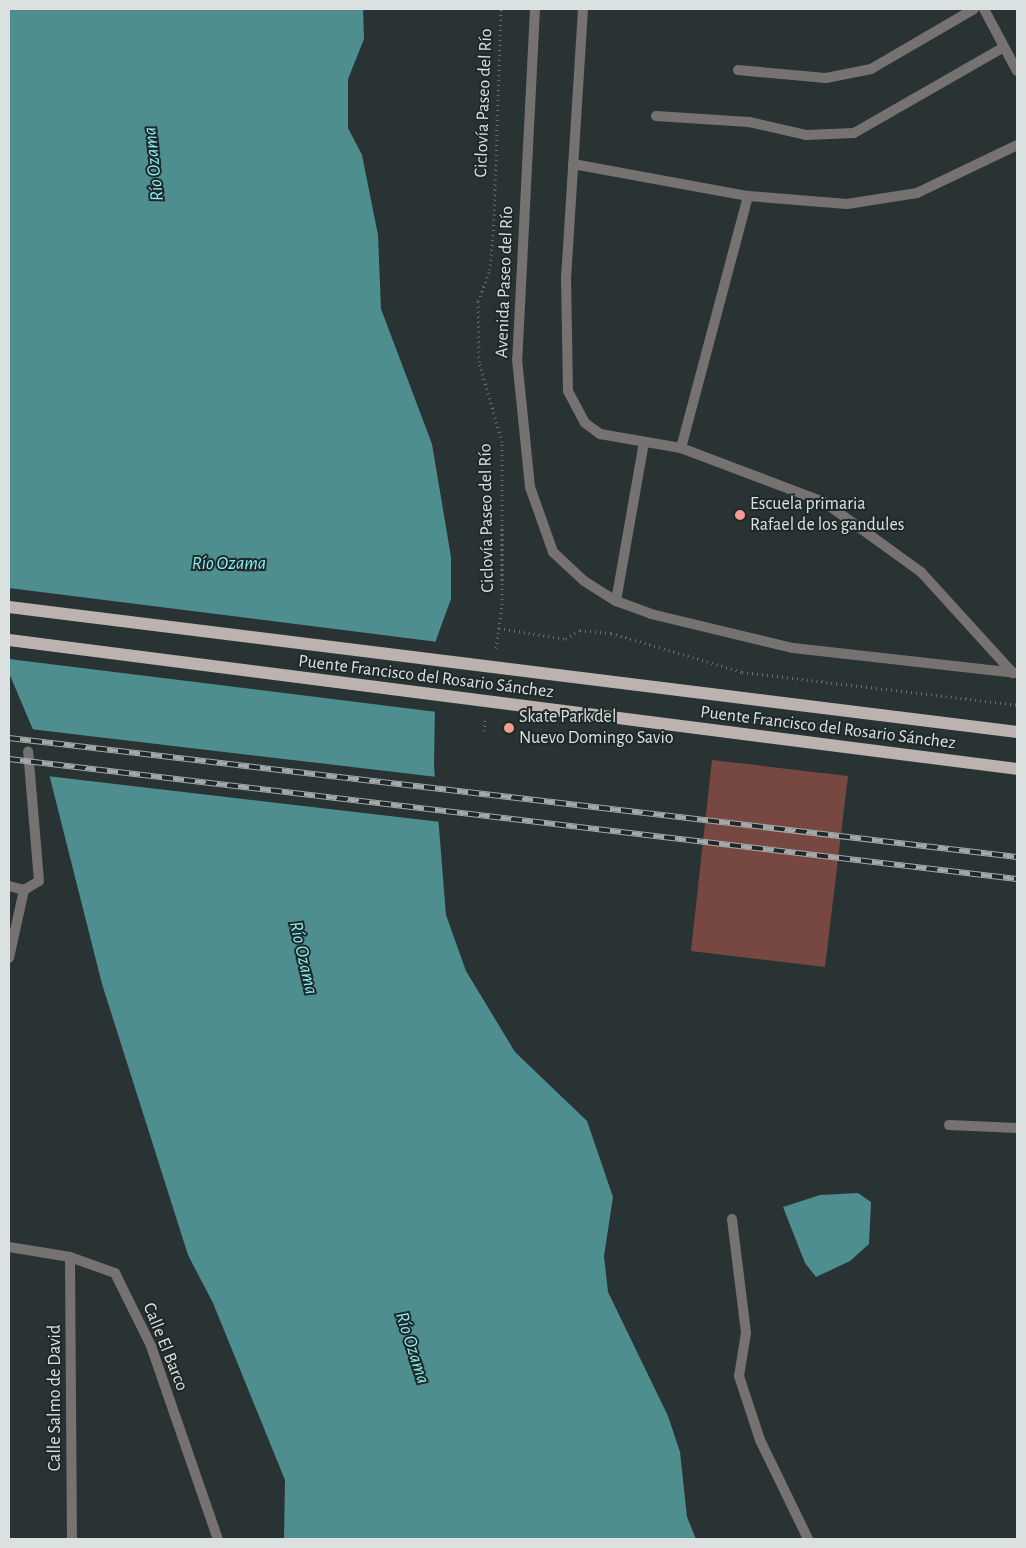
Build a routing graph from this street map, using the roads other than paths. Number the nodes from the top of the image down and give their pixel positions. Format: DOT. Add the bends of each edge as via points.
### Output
graph roads {
  1 [pos="535,9"];
  2 [pos="583,9"];
  3 [pos="974,9"];
  4 [pos="984,9"];
  5 [pos="1004,47"];
  6 [pos="738,70"];
  7 [pos="1017,71"];
  8 [pos="656,116"];
  9 [pos="1017,145"];
  10 [pos="573,164"];
  11 [pos="748,196"];
  12 [pos="644,443"];
  13 [pos="681,448"];
  14 [pos="616,601"];
  15 [pos="9,607"];
  16 [pos="9,640"];
  17 [pos="1015,673"];
  18 [pos="1017,732"];
  19 [pos="28,751"];
  20 [pos="1017,769"];
  21 [pos="9,886"];
  22 [pos="24,890"];
  23 [pos="9,958"];
  24 [pos="949,1124"];
  25 [pos="1017,1128"];
  26 [pos="732,1219"];
  27 [pos="9,1247"];
  28 [pos="70,1257"];
  29 [pos="72,1539"];
  30 [pos="218,1539"];
  31 [pos="808,1539"];
  1 -- 14 [label="street, Avenida Paseo del Río" via="517,359 530,487 553,552 584,581"];
  2 -- 10 [label="street"];
  3 -- 6 [label="street" via="870,69 826,78"];
  4 -- 5 [label="street"];
  5 -- 7 [label="street"];
  5 -- 8 [label="street" via="854,133 806,135 749,122"];
  9 -- 11 [label="street" via="918,193 879,202 824,204"];
  10 -- 11 [label="street"];
  10 -- 12 [label="street" via="566,276 568,391 592,430"];
  11 -- 13 [label="street"];
  12 -- 13 [label="street"];
  12 -- 14 [label="street"];
  13 -- 17 [label="street" via="824,502 922,572"];
  14 -- 17 [label="street" via="651,614 794,648"];
  15 -- 18 [label="main road, Puente Francisco del Rosario Sánchez, bridge"];
  16 -- 20 [label="main road, Puente Francisco del Rosario Sánchez, bridge"];
  19 -- 22 [label="street" via="39,881"];
  21 -- 22 [label="street"];
  22 -- 23 [label="street"];
  24 -- 25 [label="street"];
  26 -- 31 [label="street" via="746,1333 739,1376 760,1440"];
  27 -- 28 [label="street, Calle El Barco"];
  28 -- 29 [label="street, Calle Salmo de David"];
  28 -- 30 [label="street, Calle El Barco" via="115,1273 151,1346"];
}
